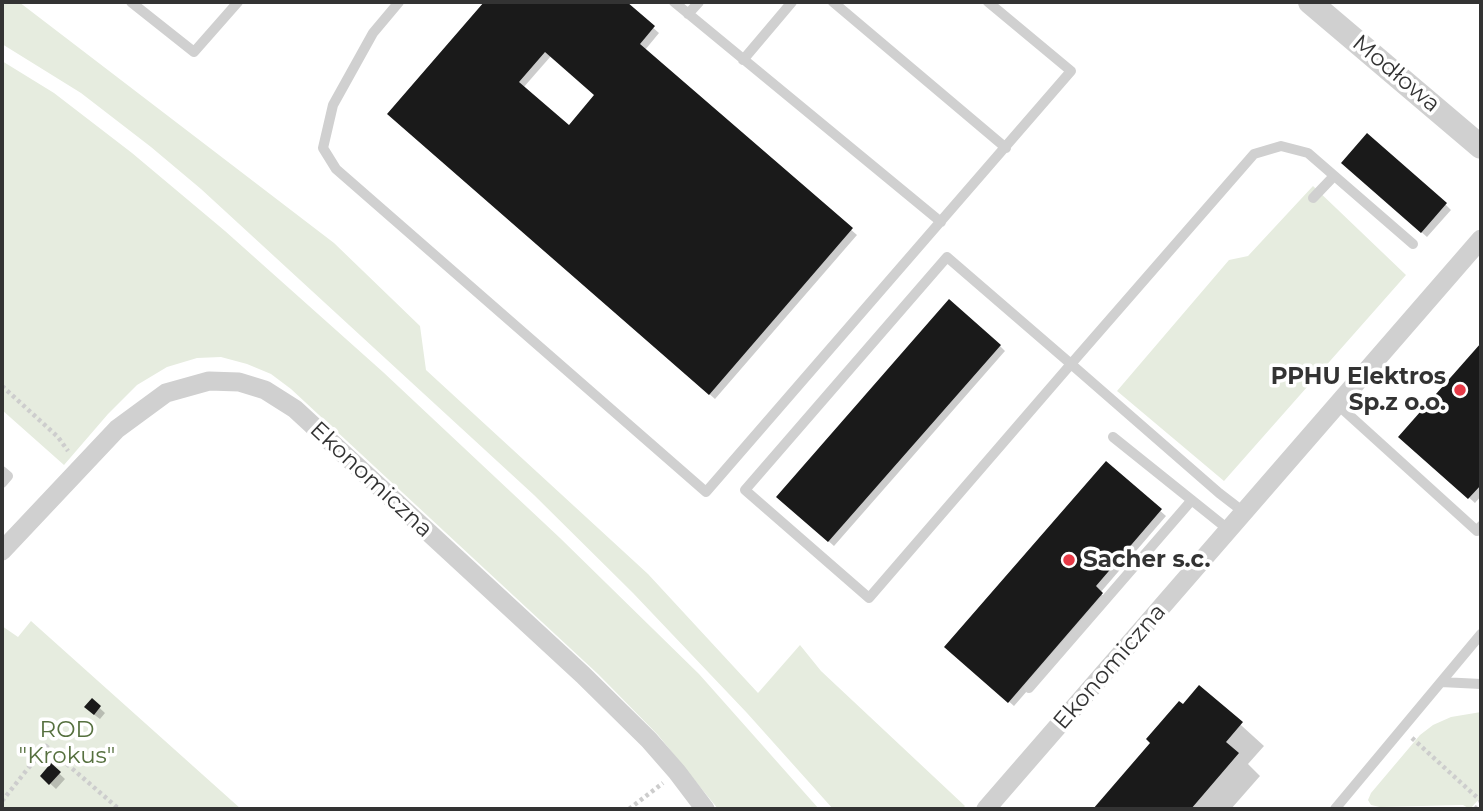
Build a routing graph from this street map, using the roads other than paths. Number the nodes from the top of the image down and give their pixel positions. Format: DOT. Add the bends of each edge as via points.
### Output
graph roads {
  1 [pos="131,2"];
  2 [pos="238,2"];
  3 [pos="399,2"];
  4 [pos="674,2"];
  5 [pos="699,2"];
  6 [pos="792,2"];
  7 [pos="833,2"];
  8 [pos="988,2"];
  9 [pos="1310,2"];
  10 [pos="688,14"];
  11 [pos="743,60"];
  12 [pos="1481,147"];
  13 [pos="1006,148"];
  14 [pos="1335,176"];
  15 [pos="1313,198"];
  16 [pos="941,222"];
  17 [pos="1481,239"];
  18 [pos="1413,244"];
  19 [pos="1071,364"];
  20 [pos="1338,405"];
  21 [pos="1113,437"];
  22 [pos="2,471"];
  23 [pos="2,483"];
  24 [pos="1191,501"];
  25 [pos="1245,513"];
  26 [pos="1481,526"];
  27 [pos="1230,531"];
  28 [pos="2,551"];
  29 [pos="1481,634"];
  30 [pos="1441,682"];
  31 [pos="1481,684"];
  32 [pos="1029,688"];
  33 [pos="705,809"];
  34 [pos="986,809"];
  35 [pos="1335,809"];
  1 -- 2 [label="lane" via="194,52"];
  3 -- 16 [label="lane" via="373,33 333,105 323,148 336,169 706,492"];
  4 -- 10 [label="lane"];
  5 -- 10 [label="lane"];
  6 -- 11 [label="lane"];
  7 -- 13 [label="lane"];
  8 -- 13 [label="lane" via="1071,71"];
  9 -- 12 [label="street, Modłowa"];
  10 -- 11 [label="lane"];
  11 -- 16 [label="lane"];
  13 -- 16 [label="lane"];
  14 -- 15 [label="lane"];
  14 -- 18 [label="lane"];
  14 -- 19 [label="lane" via="1308,153 1281,146 1254,153"];
  17 -- 20 [label="street, Ekonomiczna"];
  19 -- 19 [label="lane" via="947,257 745,490 869,598"];
  19 -- 25 [label="lane"];
  20 -- 25 [label="street, Ekonomiczna"];
  20 -- 26 [label="lane" via="1477,531"];
  21 -- 24 [label="lane"];
  22 -- 23 [label="lane" via="8,476"];
  24 -- 27 [label="lane"];
  24 -- 32 [label="lane"];
  25 -- 27 [label="street, Ekonomiczna"];
  27 -- 34 [label="street, Ekonomiczna"];
  28 -- 33 [label="street, Ekonomiczna" via="117,429 166,393 209,381 239,382 265,390 295,409 583,675 677,772"];
  29 -- 30 [label="lane"];
  30 -- 31 [label="lane"];
  30 -- 35 [label="lane"];
}
